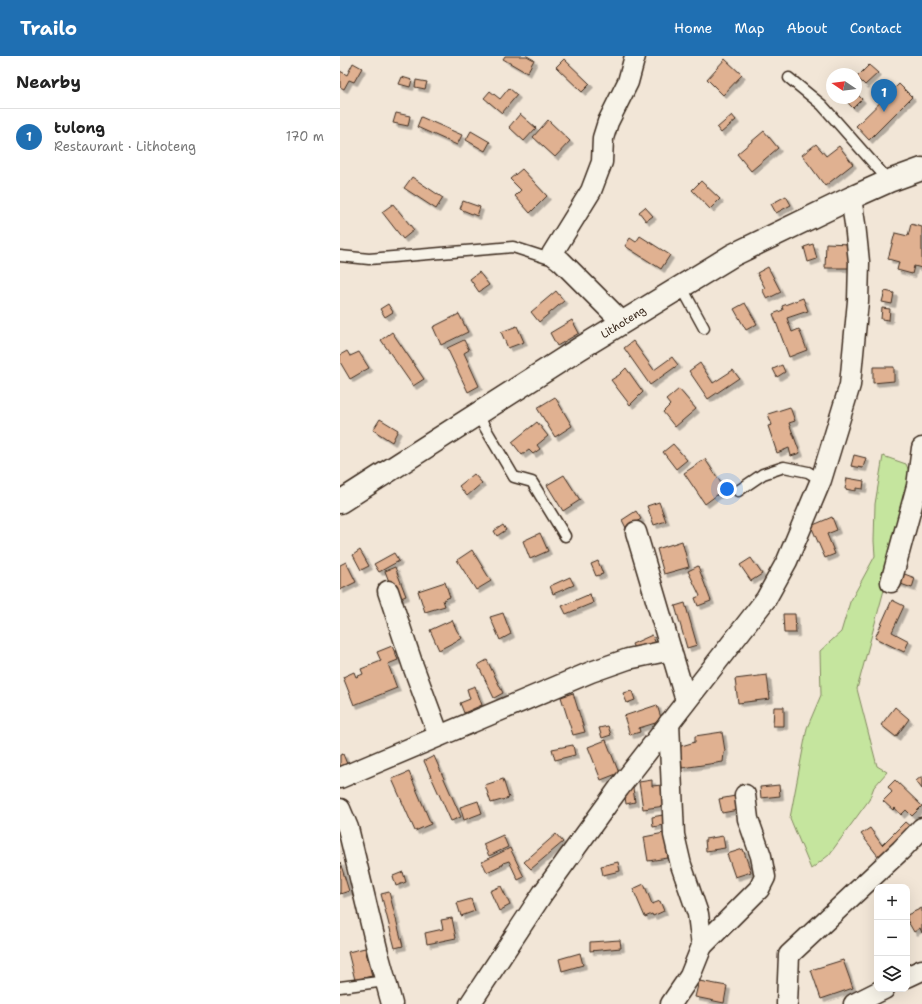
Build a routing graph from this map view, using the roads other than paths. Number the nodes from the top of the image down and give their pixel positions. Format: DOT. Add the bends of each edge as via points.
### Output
graph roads {
  1 [pos="635,56"];
  2 [pos="789,78"];
  3 [pos="922,169"];
  4 [pos="889,181"];
  5 [pos="851,198"];
  6 [pos="552,254"];
  7 [pos="340,256"];
  8 [pos="681,286"];
  9 [pos="622,322"];
  10 [pos="704,328"];
  11 [pos="477,414"];
  12 [pos="922,448"];
  13 [pos="821,480"];
  14 [pos="738,490"];
  15 [pos="340,502"];
  16 [pos="636,532"];
  17 [pos="565,536"];
  18 [pos="891,582"];
  19 [pos="388,591"];
  20 [pos="671,650"];
  21 [pos="686,701"];
  22 [pos="669,723"];
  23 [pos="439,736"];
  24 [pos="340,778"];
  25 [pos="745,795"];
  26 [pos="340,809"];
  27 [pos="922,828"];
  28 [pos="702,946"];
  29 [pos="922,970"];
  30 [pos="910,976"];
  31 [pos="386,981"];
  32 [pos="340,988"];
  33 [pos="878,992"];
  34 [pos="392,1004"];
  35 [pos="470,1004"];
  36 [pos="671,1004"];
  37 [pos="787,1004"];
  38 [pos="854,1004"];
  1 -- 6 [label="street" via="628,82 608,122 603,138 602,162 591,191"];
  2 -- 4 [label="lane" via="822,105"];
  3 -- 4 [label="main road, Lithoteng"];
  4 -- 5 [label="main road, Lithoteng"];
  5 -- 8 [label="main road, Lithoteng" via="733,255"];
  5 -- 13 [label="street" via="859,262 850,386"];
  6 -- 7 [label="lane" via="547,258 513,247 369,259"];
  6 -- 9 [label="street"];
  8 -- 9 [label="main road, Lithoteng"];
  8 -- 10 [label="lane"];
  9 -- 11 [label="main road, Lithoteng"];
  11 -- 15 [label="main road, Lithoteng"];
  11 -- 17 [label="lane" via="514,477 532,482"];
  12 -- 18 [label="street" via="917,486"];
  13 -- 14 [label="lane" via="808,472 784,467 763,474"];
  13 -- 21 [label="street" via="787,561 766,599"];
  16 -- 20 [label="street"];
  19 -- 23 [label="street"];
  20 -- 21 [label="street"];
  20 -- 23 [label="street" via="628,659 591,672"];
  21 -- 22 [label="street"];
  22 -- 28 [label="street" via="674,835 681,865 698,914"];
  22 -- 35 [label="street" via="543,892"];
  23 -- 24 [label="street"];
  25 -- 28 [label="street" via="748,819 761,856 765,877 759,889"];
  26 -- 31 [label="street" via="348,828"];
  27 -- 37 [label="street" via="789,955"];
  28 -- 36 [label="street" via="690,976"];
  29 -- 30 [label="street"];
  31 -- 32 [label="lane"];
  31 -- 34 [label="street"];
  33 -- 38 [label="street"];
}
